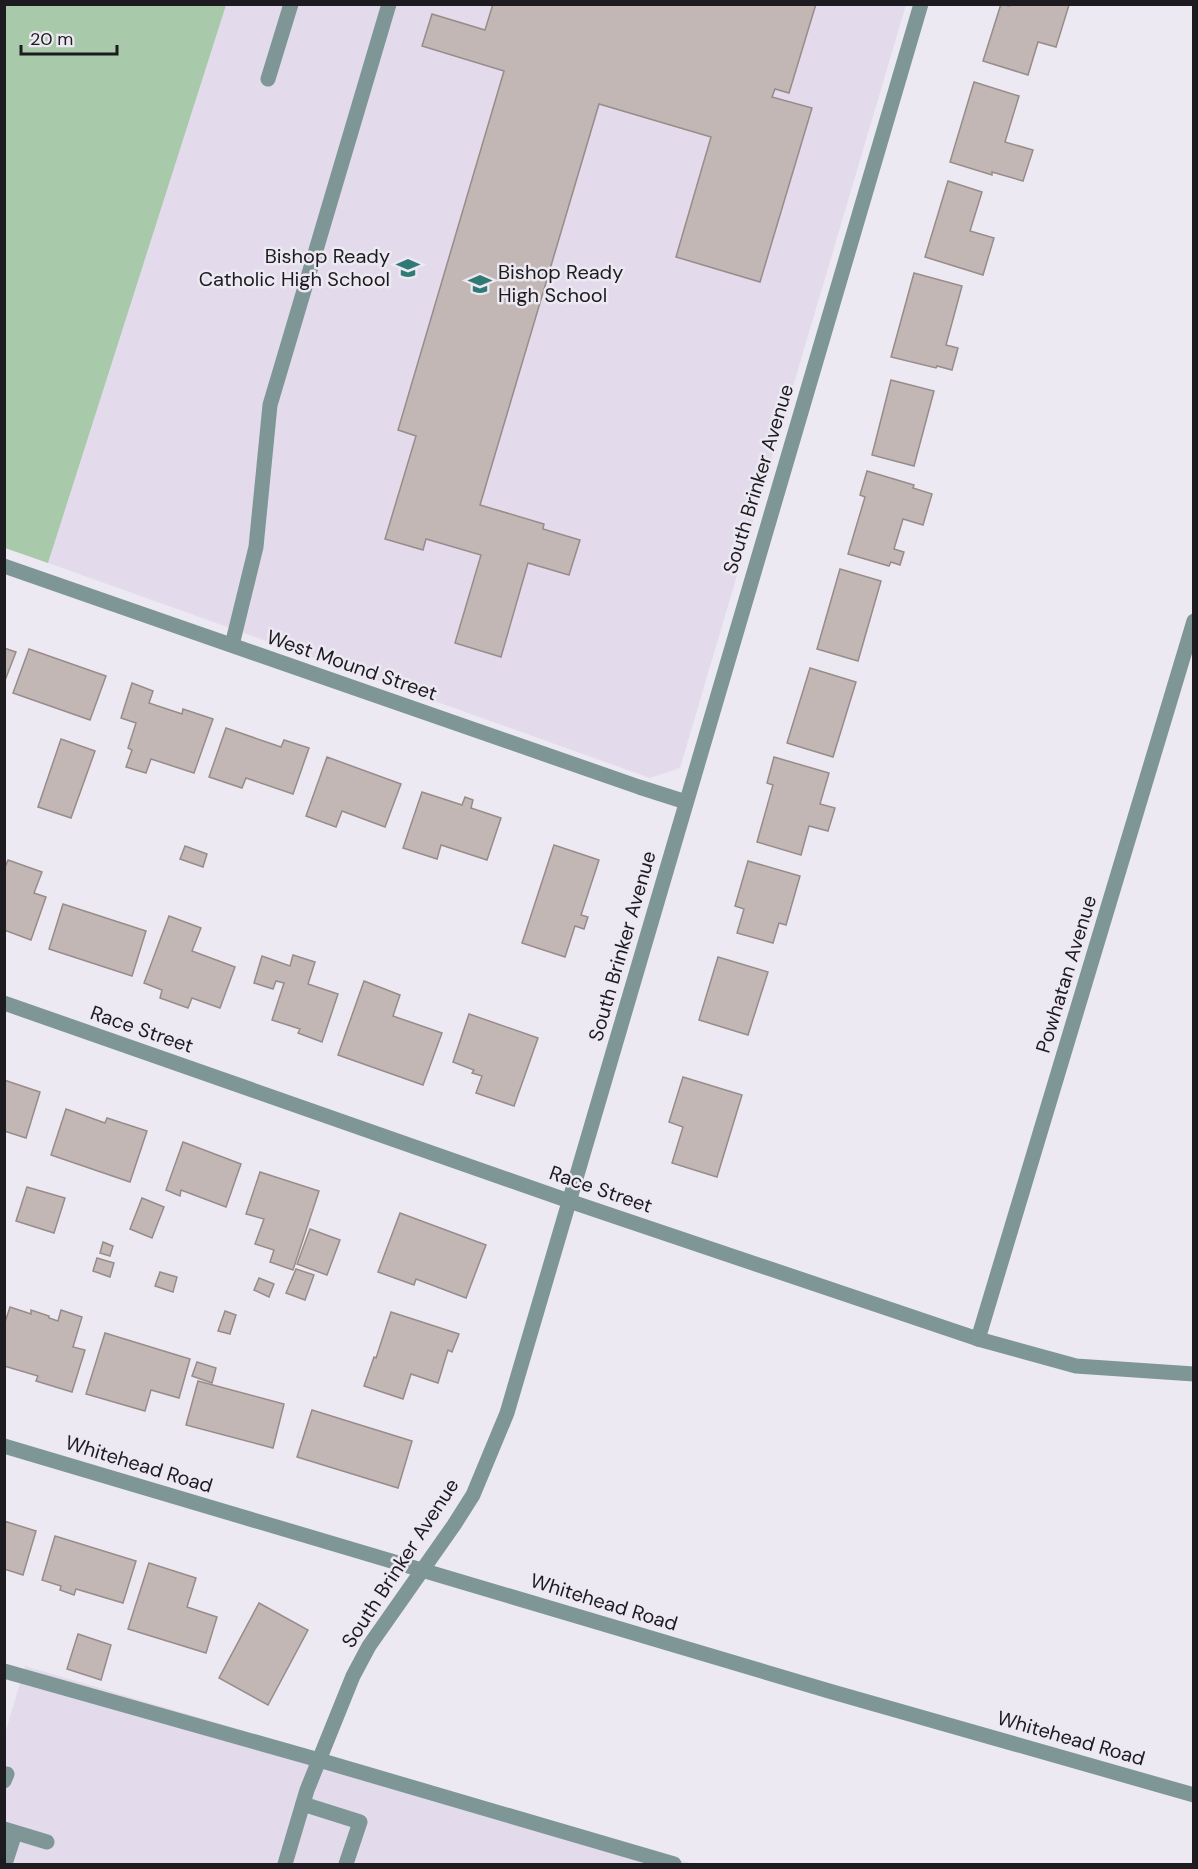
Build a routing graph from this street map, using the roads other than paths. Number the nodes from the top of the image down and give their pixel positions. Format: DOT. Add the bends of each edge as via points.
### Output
graph roads {
  1 [pos="291,4"];
  2 [pos="389,4"];
  3 [pos="921,4"];
  4 [pos="268,79"];
  5 [pos="4,566"];
  6 [pos="1194,621"];
  7 [pos="232,645"];
  8 [pos="686,802"];
  9 [pos="4,1003"];
  10 [pos="570,1201"];
  11 [pos="978,1339"];
  12 [pos="1194,1374"];
  13 [pos="4,1446"];
  14 [pos="422,1570"];
  15 [pos="4,1671"];
  16 [pos="319,1760"];
  17 [pos="1194,1795"];
  18 [pos="303,1804"];
  19 [pos="10,1831"];
  20 [pos="47,1842"];
  21 [pos="4,1864"];
  22 [pos="285,1864"];
  23 [pos="346,1864"];
  24 [pos="674,1864"];
  1 -- 4 [label="street"];
  2 -- 7 [label="street" via="270,405 256,547"];
  3 -- 8 [label="street, South Brinker Avenue"];
  5 -- 7 [label="street, West Mound Street"];
  6 -- 11 [label="street, Powhatan Avenue"];
  7 -- 8 [label="street, West Mound Street"];
  8 -- 10 [label="street, South Brinker Avenue"];
  9 -- 10 [label="street, Race Street"];
  10 -- 11 [label="street, Race Street"];
  10 -- 14 [label="street, South Brinker Avenue" via="507,1413 472,1495"];
  11 -- 12 [label="street, Race Street" via="1076,1366"];
  13 -- 14 [label="street, Whitehead Road"];
  14 -- 16 [label="street, South Brinker Avenue" via="369,1646"];
  14 -- 17 [label="street, Whitehead Road"];
  15 -- 16 [label="street"];
  16 -- 18 [label="street, South Brinker Avenue"];
  16 -- 24 [label="street"];
  18 -- 22 [label="street, South Brinker Avenue"];
  18 -- 23 [label="street" via="360,1822"];
  19 -- 20 [label="street"];
  19 -- 21 [label="street"];
}
